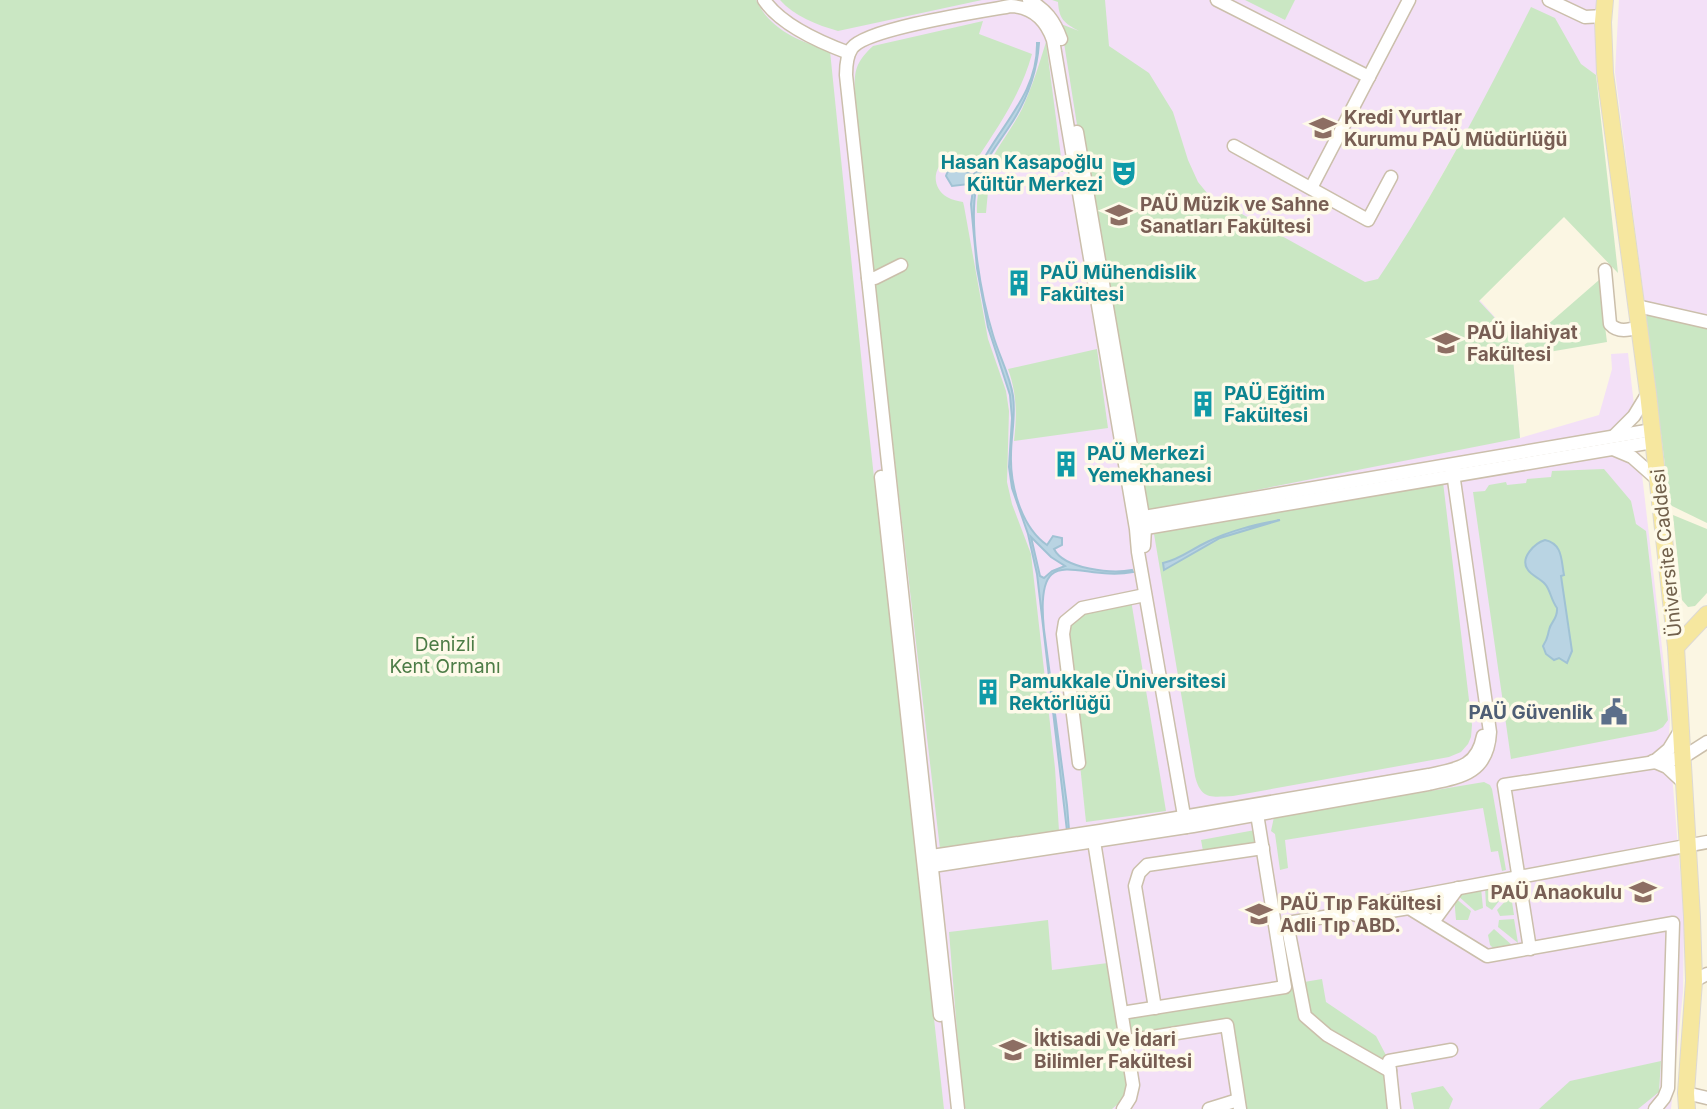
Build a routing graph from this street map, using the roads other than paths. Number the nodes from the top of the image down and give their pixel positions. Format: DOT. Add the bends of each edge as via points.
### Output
graph roads {
  1 [pos="764,0"];
  2 [pos="772,0"];
  3 [pos="1008,0"];
  4 [pos="1029,0"];
  5 [pos="1217,0"];
  6 [pos="1409,0"];
  7 [pos="1549,0"];
  8 [pos="1605,8"];
  9 [pos="848,49"];
  10 [pos="1369,77"];
  11 [pos="1234,146"];
  12 [pos="1391,177"];
  13 [pos="1311,188"];
  14 [pos="1086,214"];
  15 [pos="901,265"];
  16 [pos="1605,270"];
  17 [pos="868,278"];
  18 [pos="1637,306"];
  19 [pos="1707,322"];
  20 [pos="1639,327"];
  21 [pos="1648,393"];
  22 [pos="1653,436"];
  23 [pos="1612,443"];
  24 [pos="1450,471"];
  25 [pos="1658,480"];
  26 [pos="1140,523"];
  27 [pos="1145,595"];
  28 [pos="1707,614"];
  29 [pos="1675,647"];
  30 [pos="1680,731"];
  31 [pos="1707,742"];
  32 [pos="1682,758"];
  33 [pos="1653,761"];
  34 [pos="1079,763"];
  35 [pos="1683,782"];
  36 [pos="1257,814"];
  37 [pos="1189,821"];
  38 [pos="1097,836"];
  39 [pos="1707,842"];
  40 [pos="1687,847"];
  41 [pos="1263,848"];
  42 [pos="927,862"];
  43 [pos="1518,876"];
  44 [pos="1458,888"];
  45 [pos="1349,913"];
  46 [pos="1433,922"];
  47 [pos="1530,949"];
  48 [pos="1700,977"];
  49 [pos="1155,1008"];
  50 [pos="1128,1012"];
  51 [pos="1133,1040"];
  52 [pos="1451,1050"];
  53 [pos="1390,1071"];
  54 [pos="1707,1098"];
  55 [pos="1239,1104"];
  56 [pos="1685,1104"];
  57 [pos="1389,1108"];
  58 [pos="951,1109"];
  59 [pos="958,1109"];
  60 [pos="1123,1109"];
  61 [pos="1133,1109"];
  62 [pos="1209,1109"];
  63 [pos="1655,1109"];
  1 -- 9 [label="street" via="786,22"];
  2 -- 9 [label="street"];
  3 -- 9 [label="street" via="862,32"];
  4 -- 14 [label="street" via="1046,11 1061,39"];
  5 -- 10 [label="street"];
  6 -- 10 [label="street"];
  7 -- 8 [label="street" via="1585,17"];
  8 -- 18 [label="main road, Üniversite Caddesi" via="1605,73"];
  9 -- 14 [label="street" via="867,38 936,20 1011,6 1033,11 1053,40"];
  9 -- 17 [label="street" via="846,75"];
  9 -- 42 [label="street" via="838,77"];
  10 -- 13 [label="street"];
  11 -- 13 [label="street"];
  12 -- 13 [label="street" via="1368,220"];
  14 -- 26 [label="street"];
  15 -- 17 [label="street"];
  16 -- 20 [label="street" via="1610,324 1625,331"];
  17 -- 42 [label="street"];
  18 -- 19 [label="street"];
  18 -- 20 [label="main road, Üniversite Caddesi"];
  20 -- 21 [label="main road, Üniversite Caddesi"];
  21 -- 22 [label="main road, Üniversite Caddesi"];
  21 -- 23 [label="street"];
  22 -- 23 [label="street"];
  22 -- 25 [label="main road, Üniversite Caddesi"];
  23 -- 24 [label="street"];
  23 -- 25 [label="street"];
  24 -- 26 [label="street"];
  24 -- 36 [label="street" via="1490,732 1486,757 1462,777"];
  24 -- 37 [label="street" via="1483,737 1473,760 1461,768 1429,775"];
  25 -- 29 [label="main road, Üniversite Caddesi"];
  26 -- 27 [label="street" via="1138,552"];
  26 -- 37 [label="street"];
  27 -- 34 [label="street" via="1082,608 1065,622"];
  27 -- 37 [label="street"];
  28 -- 29 [label="main road"];
  29 -- 30 [label="main road, Üniversite Caddesi"];
  30 -- 32 [label="main road, Üniversite Caddesi"];
  30 -- 33 [label="street" via="1665,753"];
  31 -- 32 [label="street"];
  32 -- 33 [label="street"];
  32 -- 35 [label="main road, Üniversite Caddesi"];
  33 -- 35 [label="street"];
  33 -- 43 [label="street" via="1504,785"];
  35 -- 40 [label="main road, Üniversite Caddesi"];
  36 -- 37 [label="street"];
  36 -- 41 [label="street"];
  37 -- 38 [label="street"];
  38 -- 42 [label="street"];
  38 -- 50 [label="street"];
  38 -- 60 [label="street" via="1133,1085"];
  39 -- 40 [label="street"];
  40 -- 43 [label="street"];
  40 -- 48 [label="main road, Üniversite Caddesi"];
  41 -- 49 [label="street" via="1147,865 1139,873 1135,886"];
  41 -- 49 [label="street" via="1285,987"];
  42 -- 58 [label="street"];
  42 -- 59 [label="street"];
  43 -- 44 [label="street"];
  43 -- 47 [label="street"];
  44 -- 45 [label="street" via="1358,907"];
  44 -- 46 [label="street"];
  45 -- 46 [label="street" via="1360,916 1409,908"];
  45 -- 53 [label="street" via="1287,923 1305,1016 1327,1035"];
  46 -- 47 [label="street" via="1488,956"];
  47 -- 63 [label="street" via="1673,923 1668,1088"];
  48 -- 56 [label="main road, Üniversite Caddesi"];
  49 -- 50 [label="street"];
  50 -- 51 [label="street"];
  51 -- 55 [label="street" via="1227,1025"];
  51 -- 61 [label="street" via="1140,1091"];
  52 -- 53 [label="street" via="1389,1061"];
  53 -- 57 [label="street"];
  54 -- 56 [label="street"];
  55 -- 62 [label="street"];
}
